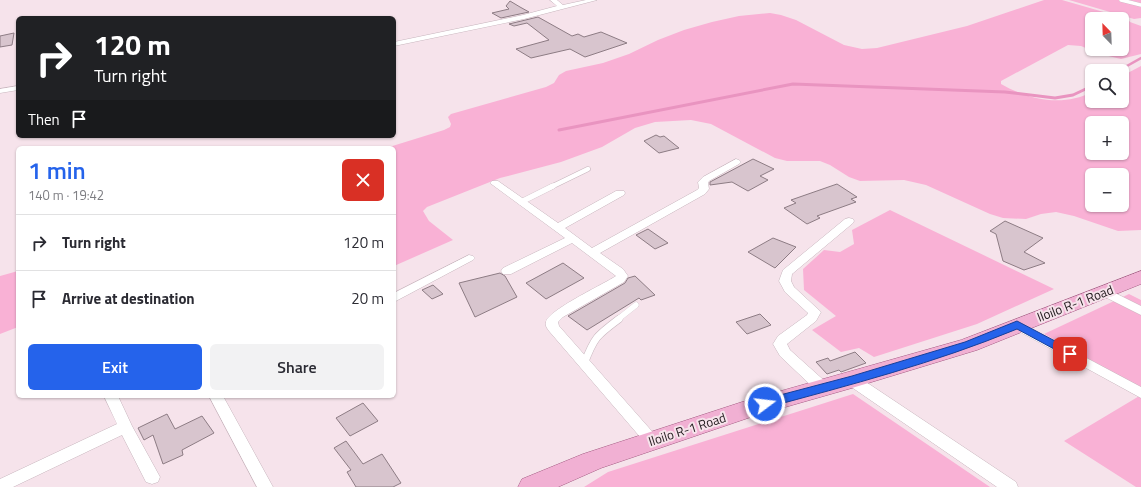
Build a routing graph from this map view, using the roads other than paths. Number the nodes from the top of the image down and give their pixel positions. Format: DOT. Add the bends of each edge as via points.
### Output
graph roads {
  1 [pos="553,0"];
  2 [pos="594,0"];
  3 [pos="1121,0"];
  4 [pos="1141,5"];
  5 [pos="562,6"];
  6 [pos="396,44"];
  7 [pos="16,88"];
  8 [pos="0,91"];
  9 [pos="736,162"];
  10 [pos="588,169"];
  11 [pos="495,183"];
  12 [pos="620,193"];
  13 [pos="520,202"];
  14 [pos="849,221"];
  15 [pos="557,228"];
  16 [pos="572,239"];
  17 [pos="592,252"];
  18 [pos="469,258"];
  19 [pos="507,271"];
  20 [pos="1141,277"];
  21 [pos="1105,292"];
  22 [pos="396,297"];
  23 [pos="636,305"];
  24 [pos="1141,311"];
  25 [pos="1017,325"];
  26 [pos="584,364"];
  27 [pos="852,380"];
  28 [pos="823,388"];
  29 [pos="1141,392"];
  30 [pos="112,398"];
  31 [pos="217,398"];
  32 [pos="125,427"];
  33 [pos="652,441"];
  34 [pos="152,477"];
  35 [pos="0,486"];
  36 [pos="265,487"];
  37 [pos="531,487"];
  38 [pos="1010,487"];
  1 -- 5 [label="street"];
  2 -- 5 [label="street"];
  3 -- 4 [label="lane"];
  5 -- 6 [label="street" via="524,17"];
  7 -- 8 [label="street"];
  9 -- 17 [label="street" via="706,179 701,192"];
  10 -- 13 [label="lane"];
  11 -- 13 [label="street"];
  12 -- 15 [label="street"];
  13 -- 15 [label="street"];
  14 -- 28 [label="street" via="787,273 785,281 789,290 815,312 812,318 780,344 785,353"];
  15 -- 16 [label="street"];
  16 -- 17 [label="street"];
  16 -- 19 [label="street"];
  17 -- 26 [label="street" via="622,276 559,314 551,324"];
  18 -- 22 [label="street"];
  20 -- 21 [label="main road, Iloilo R-1 Road"];
  21 -- 24 [label="street"];
  21 -- 25 [label="main road, Iloilo R-1 Road"];
  23 -- 26 [label="lane" via="596,337"];
  25 -- 27 [label="main road, Iloilo R-1 Road" via="969,345"];
  25 -- 29 [label="street"];
  26 -- 33 [label="street"];
  27 -- 28 [label="main road, Iloilo R-1 Road"];
  27 -- 38 [label="street"];
  28 -- 33 [label="main road, Iloilo R-1 Road" via="750,408"];
  30 -- 32 [label="street"];
  31 -- 36 [label="street"];
  32 -- 34 [label="street"];
  32 -- 35 [label="street"];
  33 -- 37 [label="main road, Iloilo R-1 Road" via="592,461"];
}
